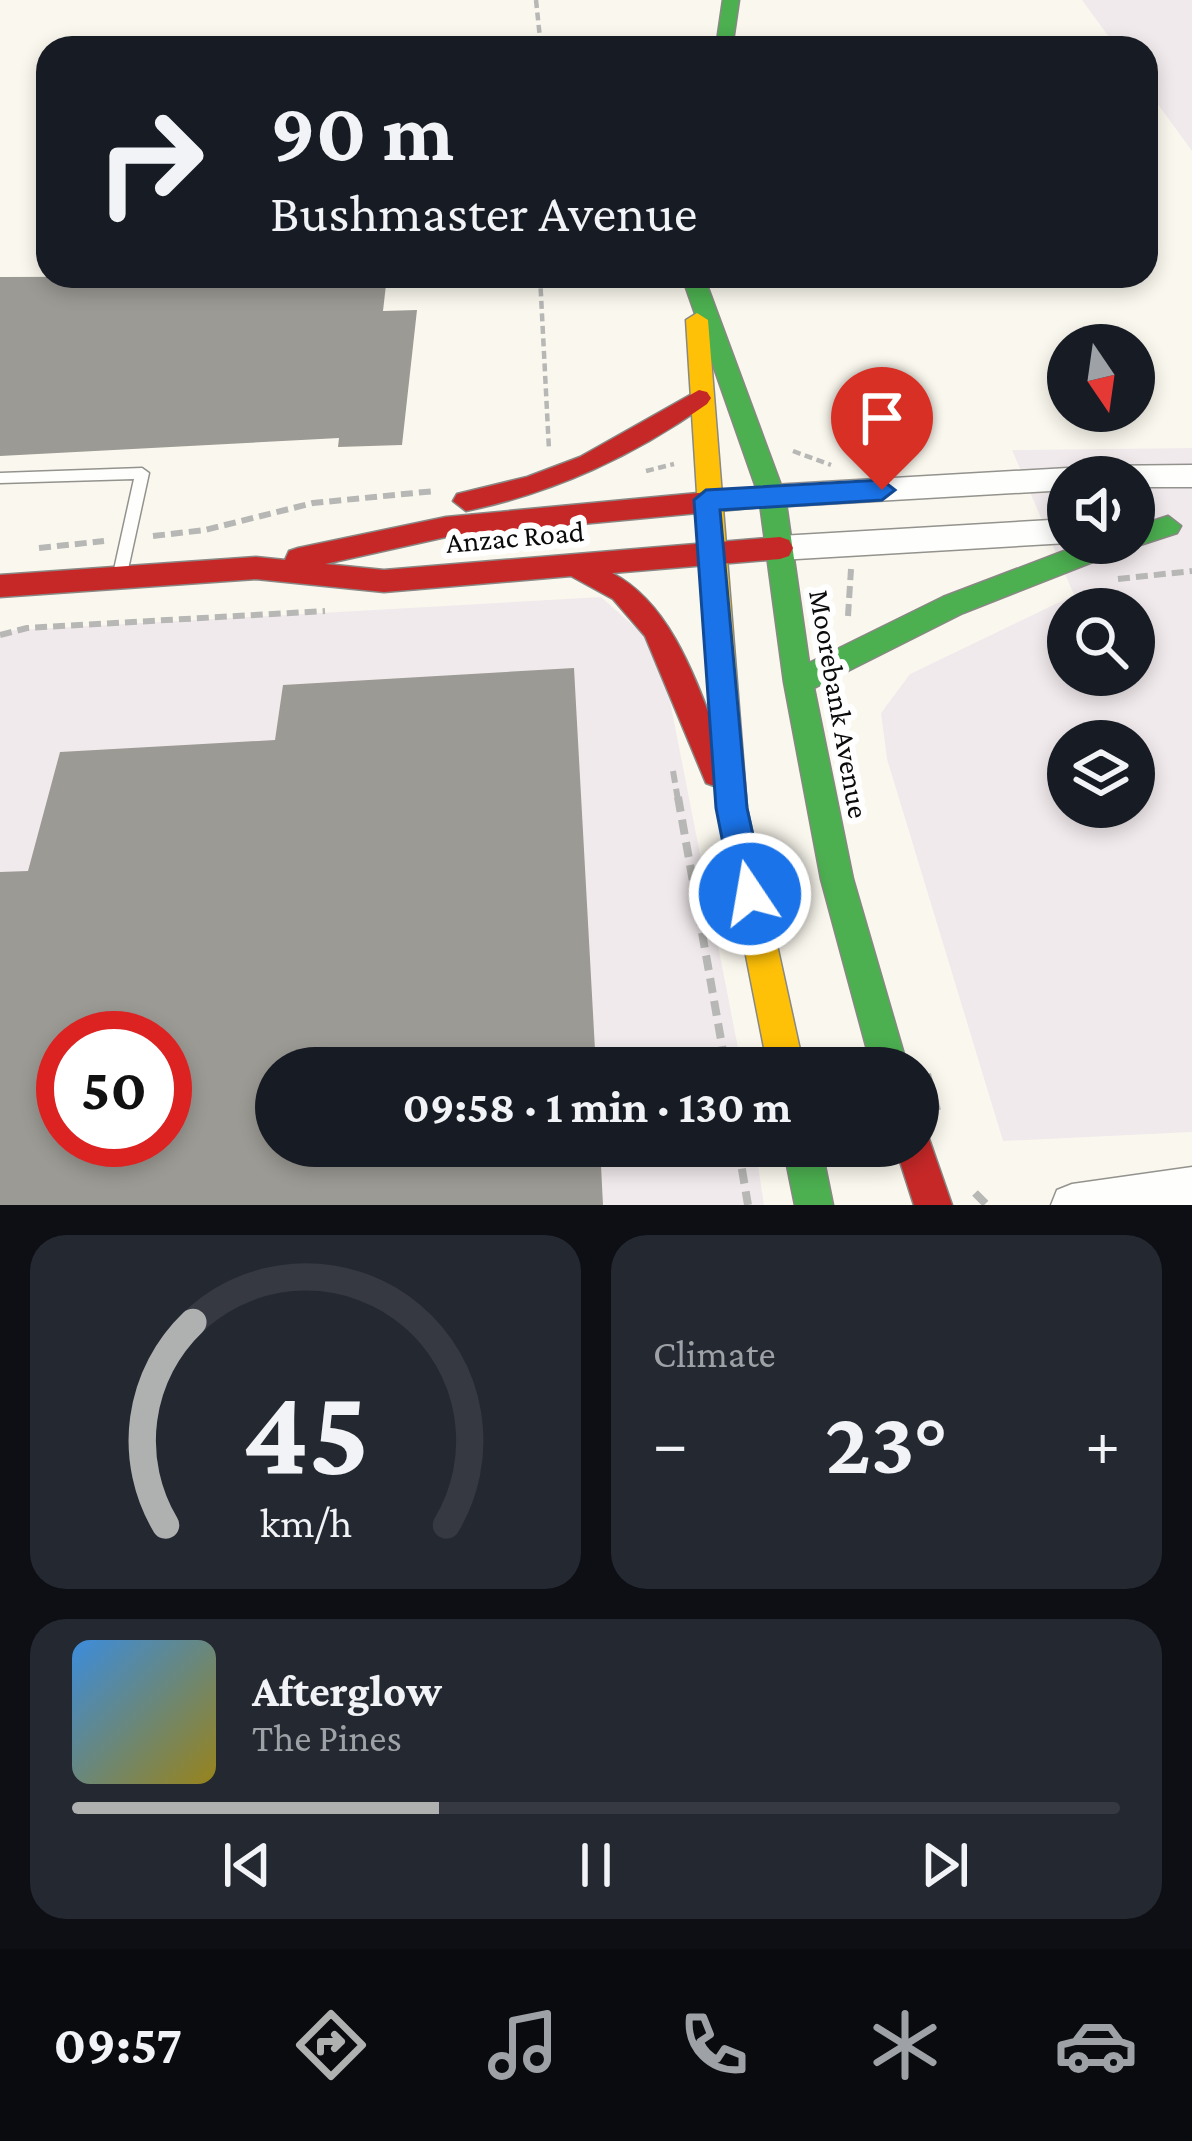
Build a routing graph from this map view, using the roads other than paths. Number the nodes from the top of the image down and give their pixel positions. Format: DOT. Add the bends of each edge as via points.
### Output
graph roads {
  1 [pos="730,0"];
  2 [pos="726,36"];
  3 [pos="696,288"];
  4 [pos="699,288"];
  5 [pos="699,398"];
  6 [pos="1155,476"];
  7 [pos="1192,476"];
  8 [pos="0,478"];
  9 [pos="1047,479"];
  10 [pos="772,496"];
  11 [pos="706,500"];
  12 [pos="1047,532"];
  13 [pos="780,548"];
  14 [pos="710,554"];
  15 [pos="1049,564"];
  16 [pos="574,565"];
  17 [pos="256,568"];
  18 [pos="120,574"];
  19 [pos="42,580"];
  20 [pos="0,586"];
  21 [pos="0,607"];
  22 [pos="798,682"];
  23 [pos="732,808"];
  24 [pos="782,1047"];
  25 [pos="884,1047"];
  26 [pos="806,1167"];
  27 [pos="921,1167"];
  28 [pos="1186,1188"];
  29 [pos="814,1205"];
  30 [pos="933,1205"];
  31 [pos="1072,1205"];
  1 -- 2 [label="main road"];
  3 -- 5 [label="main road, Moorebank Avenue"];
  4 -- 10 [label="main road, Moorebank Avenue"];
  5 -- 11 [label="main road, Moorebank Avenue"];
  5 -- 17 [label="main road" via="610,459 499,496 379,512"];
  6 -- 7 [label="street"];
  8 -- 18 [label="lane" via="142,473"];
  9 -- 10 [label="street"];
  10 -- 11 [label="main road, Anzac Road"];
  10 -- 13 [label="main road, Moorebank Avenue"];
  11 -- 14 [label="main road, Moorebank Avenue"];
  11 -- 17 [label="main road, Anzac Road" via="446,527"];
  12 -- 13 [label="street"];
  13 -- 14 [label="main road, Anzac Road"];
  13 -- 22 [label="main road, Moorebank Avenue"];
  14 -- 16 [label="main road, Anzac Road"];
  14 -- 23 [label="main road, Moorebank Avenue"];
  15 -- 22 [label="main road"];
  16 -- 17 [label="main road, Anzac Road" via="384,581"];
  16 -- 23 [label="main road" via="622,592 656,629"];
  17 -- 18 [label="main road, Anzac Road"];
  18 -- 19 [label="main road, Anzac Road"];
  19 -- 20 [label="main road, Anzac Road"];
  19 -- 21 [label="main road"];
  22 -- 25 [label="main road, Moorebank Avenue" via="837,879"];
  23 -- 24 [label="main road, Moorebank Avenue"];
  26 -- 29 [label="main road"];
  27 -- 30 [label="main road"];
  28 -- 31 [label="street"];
}
